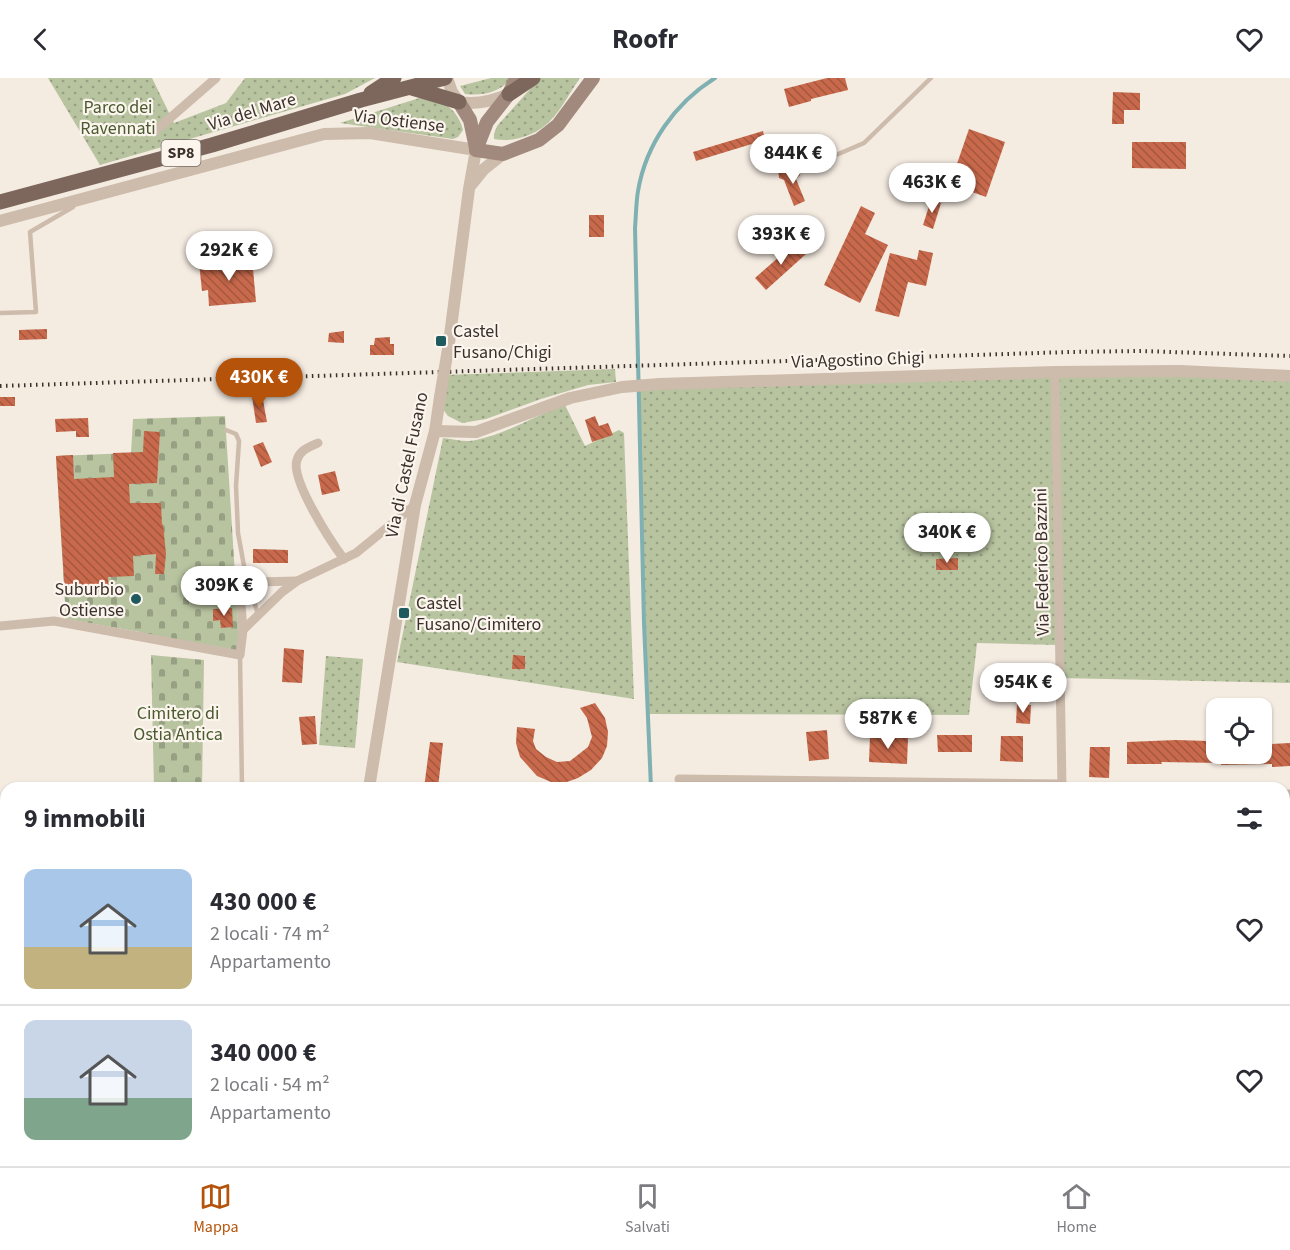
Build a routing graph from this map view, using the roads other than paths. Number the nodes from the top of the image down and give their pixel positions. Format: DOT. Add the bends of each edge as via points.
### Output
graph roads {
  1 [pos="216,78"];
  2 [pos="394,78"];
  3 [pos="446,78"];
  4 [pos="516,78"];
  5 [pos="533,78"];
  6 [pos="593,78"];
  7 [pos="931,78"];
  8 [pos="412,88"];
  9 [pos="509,94"];
  10 [pos="361,100"];
  11 [pos="459,102"];
  12 [pos="154,132"];
  13 [pos="476,150"];
  14 [pos="503,154"];
  15 [pos="836,154"];
  16 [pos="469,189"];
  17 [pos="91,196"];
  18 [pos="0,202"];
  19 [pos="0,221"];
  20 [pos="0,313"];
  21 [pos="1055,372"];
  22 [pos="1290,376"];
  23 [pos="226,430"];
  24 [pos="435,431"];
  25 [pos="318,443"];
  26 [pos="415,505"];
  27 [pos="344,559"];
  28 [pos="297,581"];
  29 [pos="250,583"];
  30 [pos="258,615"];
  31 [pos="0,626"];
  32 [pos="243,630"];
  33 [pos="240,655"];
  34 [pos="679,779"];
  35 [pos="243,782"];
  36 [pos="370,782"];
  37 [pos="843,782"];
  38 [pos="1062,782"];
  1 -- 12 [label="street"];
  2 -- 10 [label="main road"];
  3 -- 8 [label="main road, Via del Mare / SP8"];
  3 -- 11 [label="street"];
  4 -- 9 [label="main road"];
  5 -- 9 [label="main road"];
  6 -- 14 [label="main road, Via Ostiense" via="547,134"];
  7 -- 15 [label="lane" via="864,143"];
  8 -- 10 [label="main road, Via del Mare / SP8"];
  8 -- 11 [label="main road"];
  9 -- 11 [label="street" via="470,104"];
  9 -- 13 [label="main road" via="487,122"];
  10 -- 18 [label="main road, Via del Mare / SP8"];
  11 -- 13 [label="main road" via="470,120"];
  13 -- 14 [label="main road, Via Ostiense"];
  13 -- 16 [label="street, Via di Castel Fusano"];
  13 -- 17 [label="street, Via Ostiense" via="370,133 334,133"];
  14 -- 16 [label="street" via="479,173"];
  16 -- 24 [label="street, Via di Castel Fusano, bridge"];
  17 -- 19 [label="street, Via Ostiense"];
  17 -- 20 [label="lane" via="30,232 36,312"];
  21 -- 22 [label="street, Via Agostino Chigi"];
  21 -- 24 [label="street, Via Agostino Chigi" via="622,387 570,398 476,432"];
  21 -- 38 [label="street, Via Federico Bazzini"];
  23 -- 29 [label="lane" via="236,434 238,441 238,533"];
  24 -- 26 [label="street, Via di Castel Fusano"];
  25 -- 27 [label="street" via="304,449 295,468 306,496"];
  26 -- 27 [label="street"];
  26 -- 36 [label="street, Via di Castel Fusano"];
  27 -- 28 [label="street"];
  28 -- 29 [label="street"];
  28 -- 30 [label="street"];
  29 -- 30 [label="lane"];
  29 -- 32 [label="street" via="238,597"];
  30 -- 32 [label="street"];
  31 -- 33 [label="street" via="54,621"];
  32 -- 33 [label="street"];
  33 -- 35 [label="lane"];
  34 -- 37 [label="street"];
}
